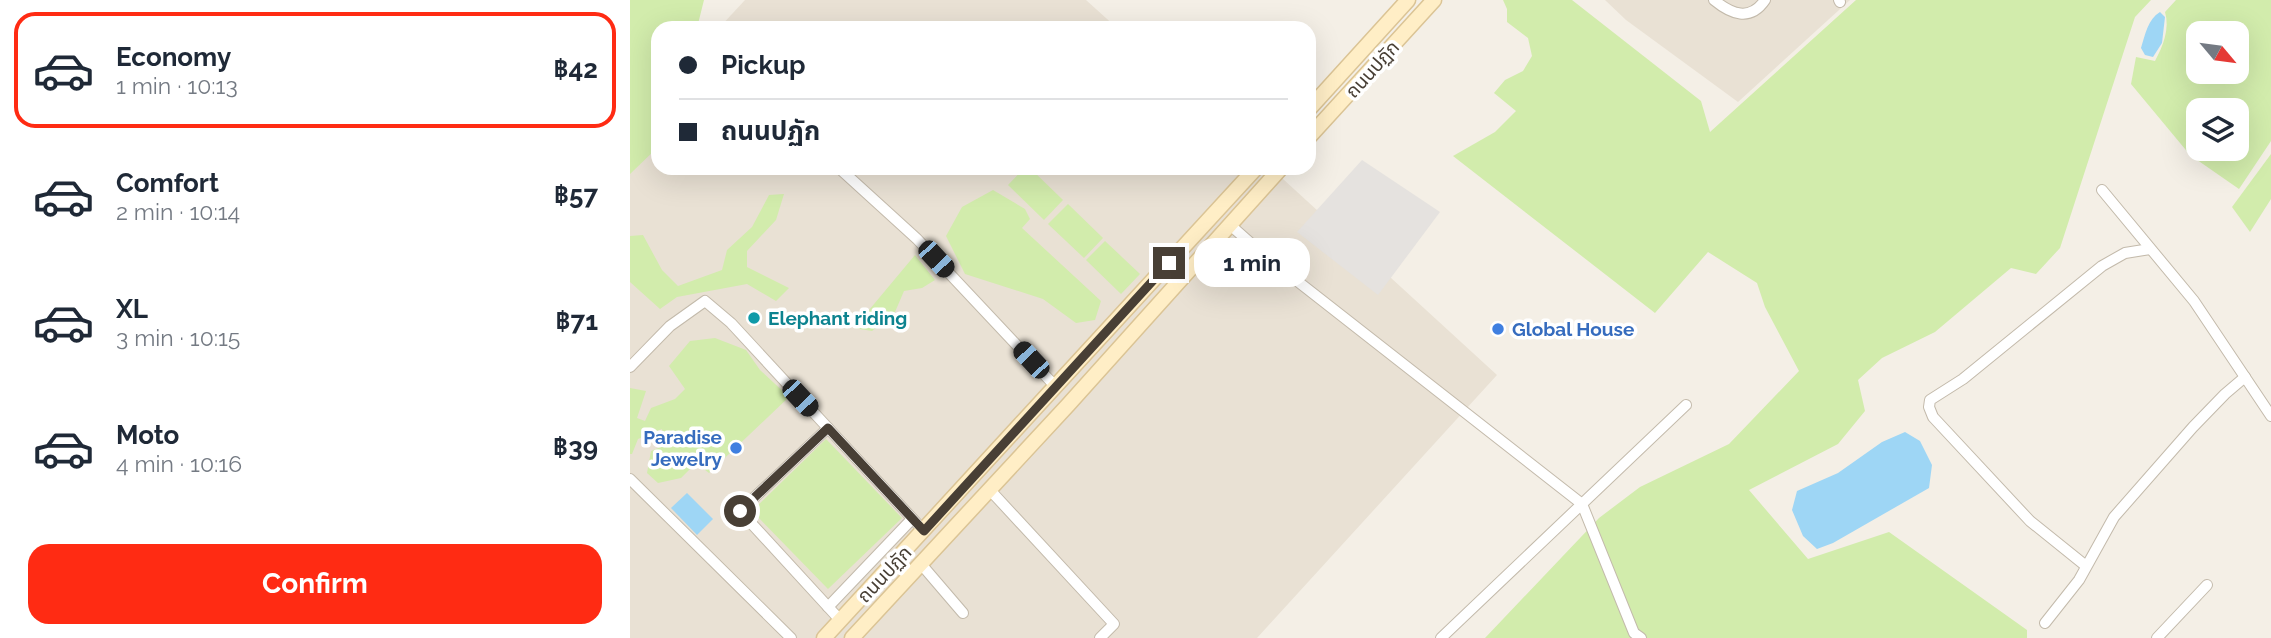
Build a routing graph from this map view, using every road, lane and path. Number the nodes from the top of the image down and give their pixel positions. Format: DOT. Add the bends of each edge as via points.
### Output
graph roads {
  1 [pos="1408,0"];
  2 [pos="1434,0"];
  3 [pos="1714,0"];
  4 [pos="1765,0"];
  5 [pos="1316,101"];
  6 [pos="1316,129"];
  7 [pos="847,175"];
  8 [pos="1249,175"];
  9 [pos="1274,175"];
  10 [pos="1239,186"];
  11 [pos="2102,190"];
  12 [pos="1253,198"];
  13 [pos="1228,224"];
  14 [pos="2150,248"];
  15 [pos="630,367"];
  16 [pos="2245,377"];
  17 [pos="1056,387"];
  18 [pos="1686,405"];
  19 [pos="2271,416"];
  20 [pos="828,428"];
  21 [pos="630,479"];
  22 [pos="989,489"];
  23 [pos="1582,504"];
  24 [pos="912,519"];
  25 [pos="924,531"];
  26 [pos="921,564"];
  27 [pos="2086,566"];
  28 [pos="2207,585"];
  29 [pos="828,607"];
  30 [pos="963,613"];
  31 [pos="841,621"];
  32 [pos="2045,623"];
  33 [pos="791,638"];
  34 [pos="824,638"];
  35 [pos="852,638"];
  36 [pos="1100,638"];
  37 [pos="1441,638"];
  38 [pos="1641,638"];
  39 [pos="2157,638"];
  1 -- 5 [label="main road, ถนนปฏัก"];
  2 -- 6 [label="main road, ถนนปฏัก"];
  3 -- 4 [label="street" via="1730,12 1745,15"];
  7 -- 17 [label="street" via="917,239"];
  8 -- 10 [label="main road, ถนนปฏัก"];
  9 -- 12 [label="main road, ถนนปฏัก"];
  10 -- 12 [label="main road"];
  10 -- 17 [label="main road, ถนนปฏัก"];
  11 -- 14 [label="street"];
  12 -- 13 [label="main road, ถนนปฏัก"];
  13 -- 22 [label="main road, ถนนปฏัก"];
  13 -- 23 [label="street"];
  14 -- 16 [label="street" via="2194,301"];
  14 -- 27 [label="street" via="2125,253 2102,266 1964,379 1930,400 1933,417 1950,436 2030,521"];
  15 -- 20 [label="street" via="670,326 705,302 731,323"];
  16 -- 19 [label="street"];
  16 -- 27 [label="street" via="2131,496"];
  17 -- 25 [label="main road, ถนนปฏัก"];
  18 -- 23 [label="street"];
  20 -- 24 [label="street"];
  20 -- 29 [label="street" via="740,511"];
  21 -- 33 [label="street"];
  22 -- 26 [label="main road, ถนนปฏัก"];
  22 -- 36 [label="street" via="1114,624"];
  23 -- 37 [label="street"];
  23 -- 38 [label="street" via="1634,633"];
  24 -- 25 [label="street"];
  24 -- 29 [label="street"];
  25 -- 31 [label="main road, ถนนปฏัก"];
  26 -- 30 [label="street"];
  26 -- 35 [label="main road, ถนนปฏัก"];
  27 -- 32 [label="street"];
  28 -- 39 [label="street"];
  29 -- 31 [label="street"];
  31 -- 34 [label="main road, ถนนปฏัก"];
}
